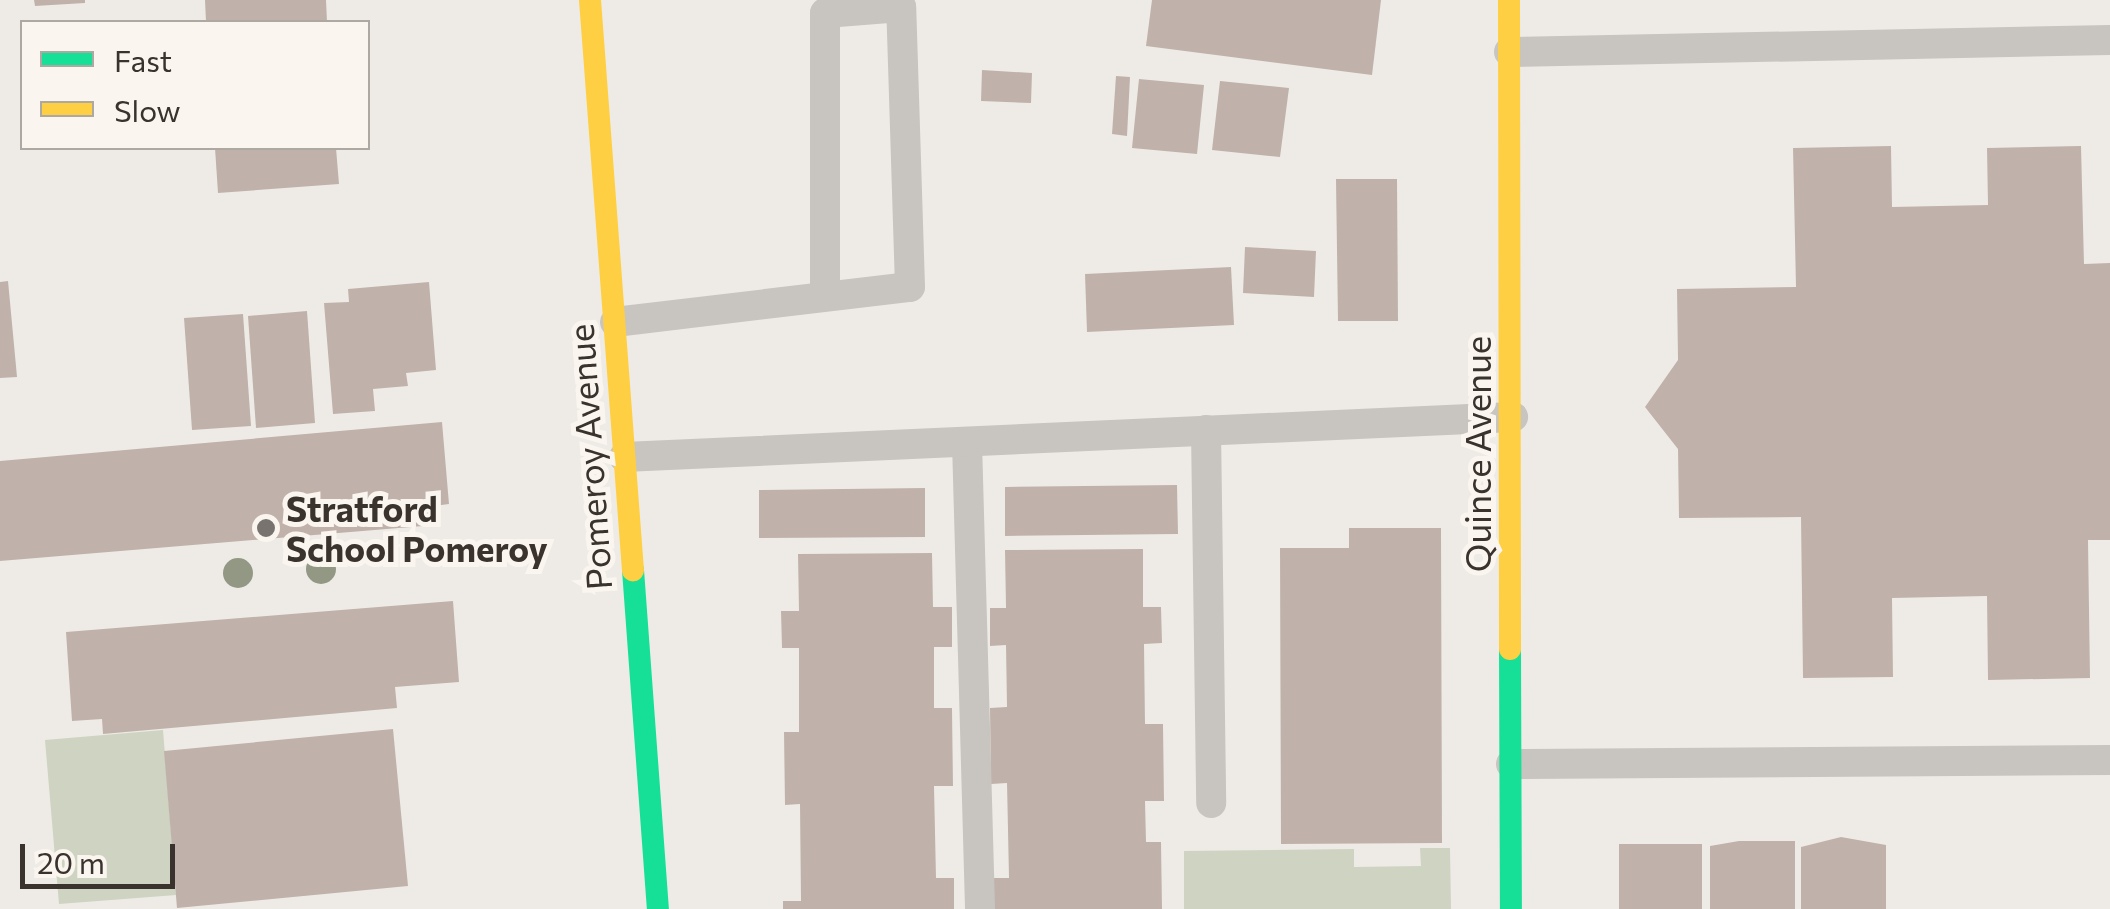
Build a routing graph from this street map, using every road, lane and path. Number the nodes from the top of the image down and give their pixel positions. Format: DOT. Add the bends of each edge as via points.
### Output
graph roads {
  1 [pos="590,0"];
  2 [pos="1509,0"];
  3 [pos="2110,40"];
  4 [pos="1509,52"];
  5 [pos="825,292"];
  6 [pos="614,322"];
  7 [pos="1514,416"];
  8 [pos="1206,430"];
  9 [pos="968,442"];
  10 [pos="624,457"];
  11 [pos="2110,760"];
  12 [pos="1511,764"];
  13 [pos="1211,804"];
  14 [pos="658,909"];
  15 [pos="980,909"];
  16 [pos="1511,909"];
  1 -- 6 [label="street, Pomeroy Avenue"];
  2 -- 4 [label="street, Quince Avenue"];
  3 -- 4 [label="lane"];
  4 -- 7 [label="street, Quince Avenue"];
  5 -- 5 [label="lane" via="910,287 900,7 825,14"];
  5 -- 6 [label="lane"];
  6 -- 10 [label="street, Pomeroy Avenue"];
  7 -- 8 [label="lane"];
  7 -- 12 [label="street, Quince Avenue"];
  8 -- 9 [label="lane"];
  8 -- 13 [label="lane"];
  9 -- 10 [label="lane"];
  9 -- 15 [label="lane"];
  10 -- 14 [label="street, Pomeroy Avenue"];
  11 -- 12 [label="lane"];
  12 -- 16 [label="street, Quince Avenue"];
}
